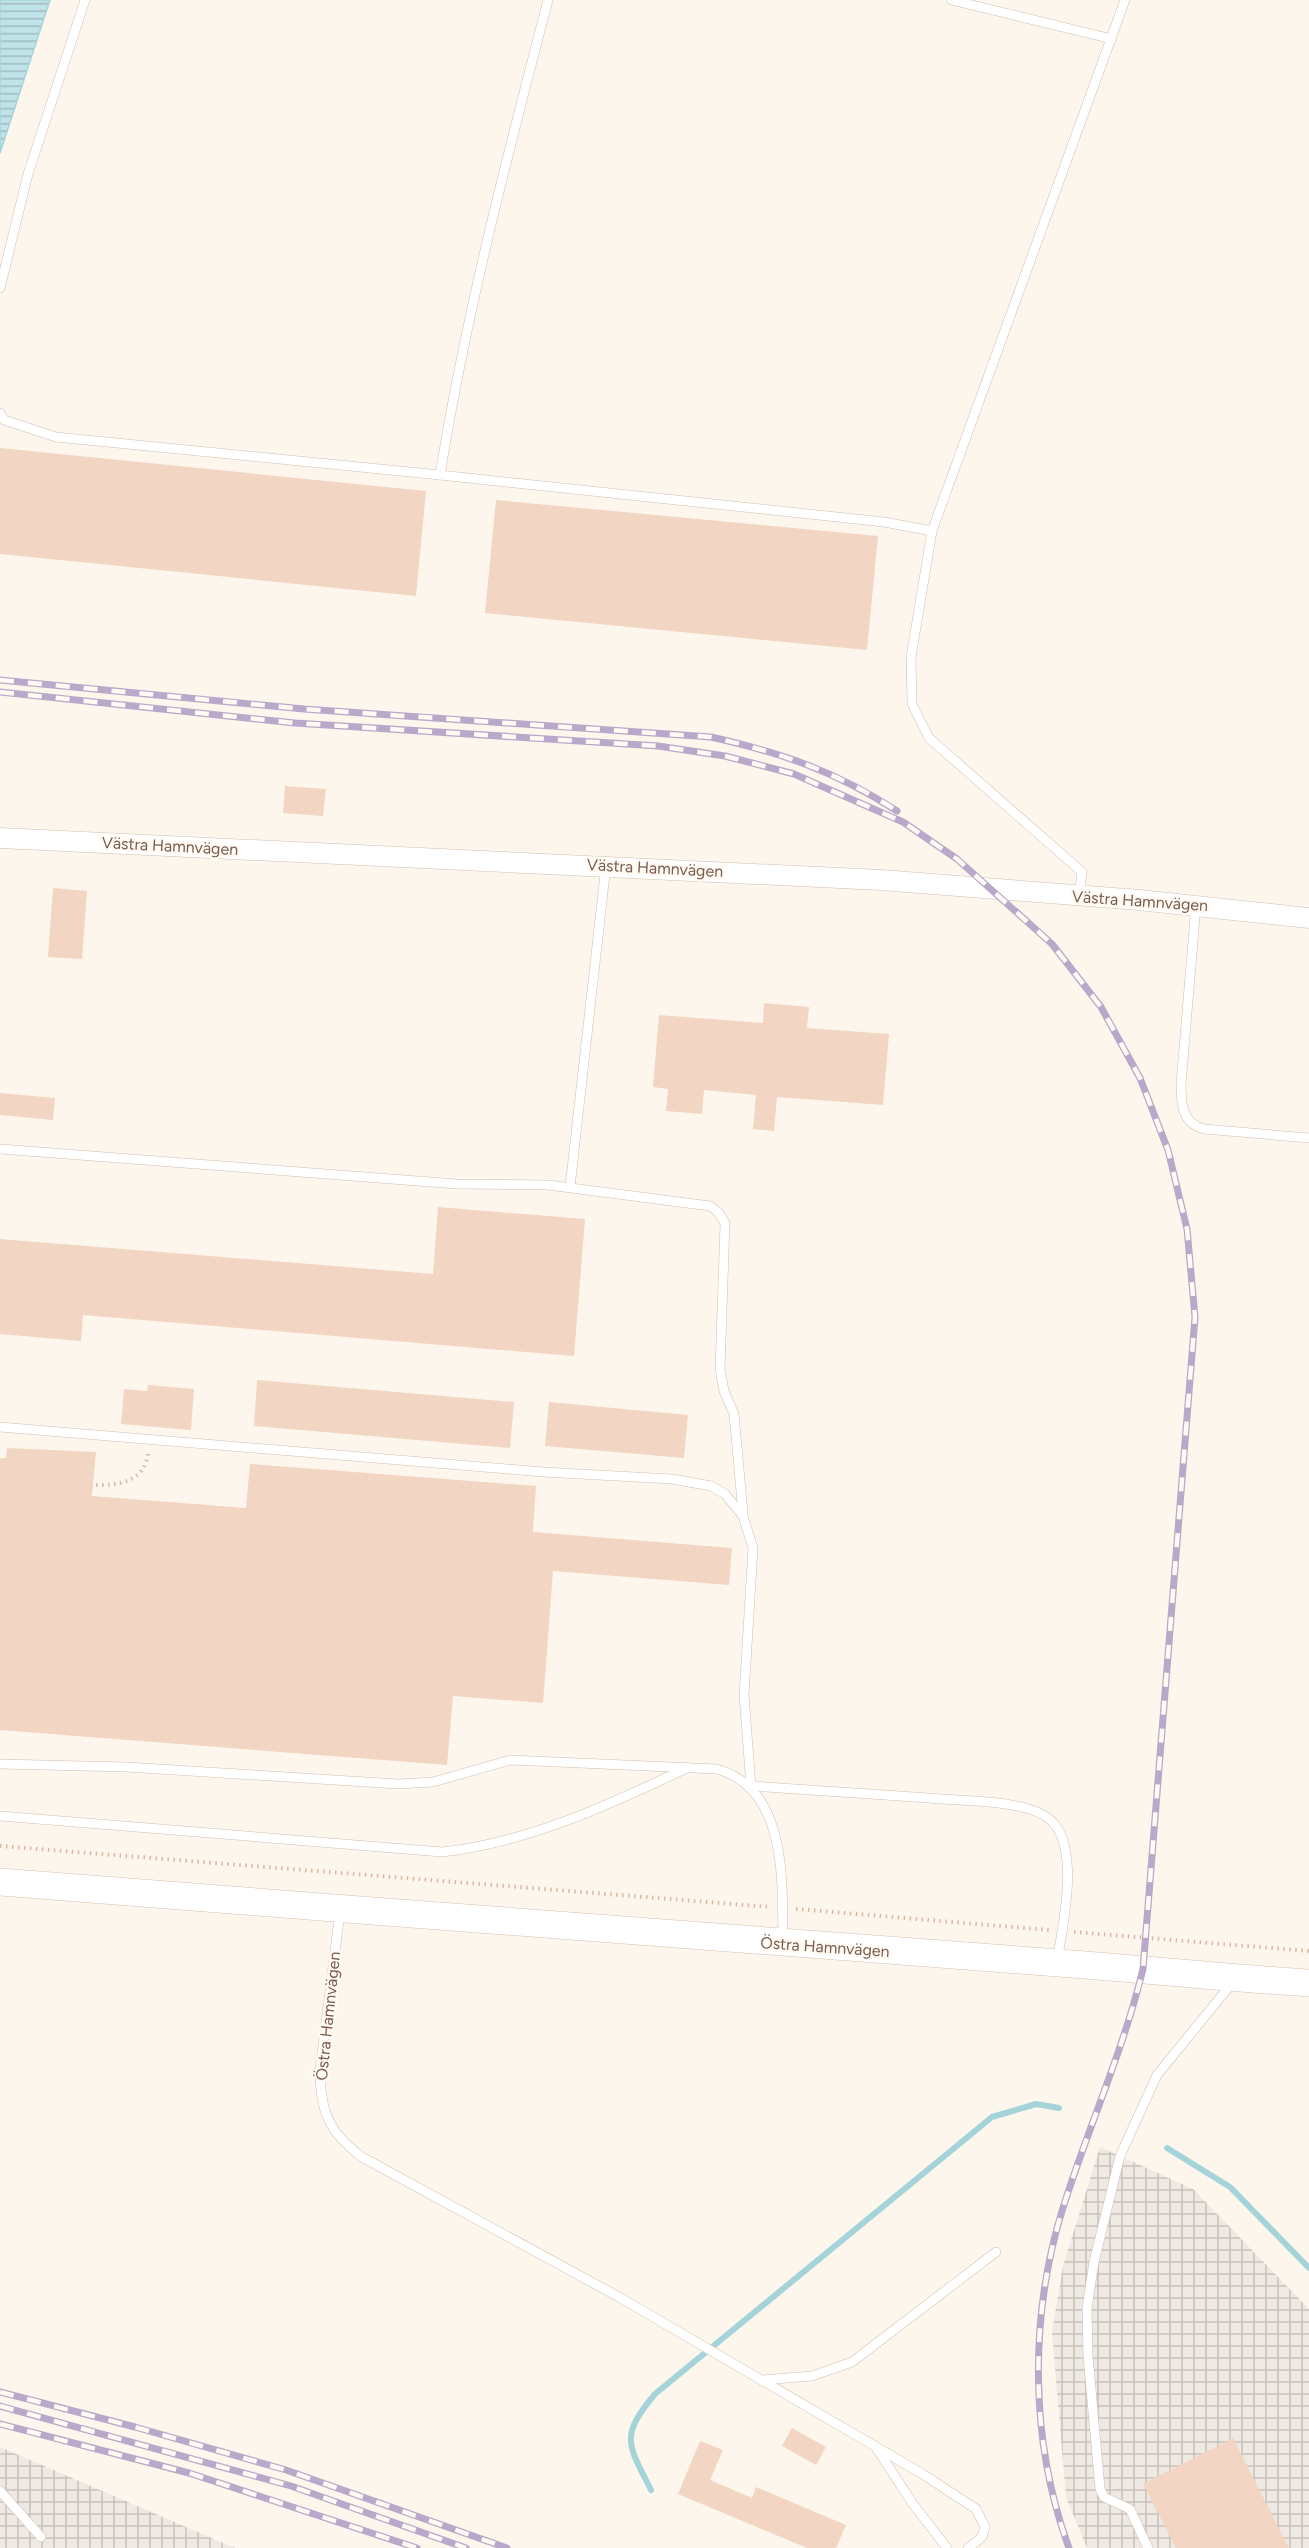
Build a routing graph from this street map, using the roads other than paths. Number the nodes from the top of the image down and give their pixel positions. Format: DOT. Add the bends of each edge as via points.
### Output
graph roads {
  1 [pos="85,0"];
  2 [pos="548,0"];
  3 [pos="951,0"];
  4 [pos="1125,0"];
  5 [pos="1112,39"];
  6 [pos="0,288"];
  7 [pos="0,413"];
  8 [pos="441,475"];
  9 [pos="932,531"];
  10 [pos="0,838"];
  11 [pos="606,866"];
  12 [pos="1079,896"];
  13 [pos="1196,905"];
  14 [pos="1309,918"];
  15 [pos="1309,1138"];
  16 [pos="0,1149"];
  17 [pos="570,1187"];
  18 [pos="0,1427"];
  19 [pos="743,1516"];
  20 [pos="0,1764"];
  21 [pos="689,1767"];
  22 [pos="751,1786"];
  23 [pos="0,1816"];
  24 [pos="0,1882"];
  25 [pos="340,1907"];
  26 [pos="783,1945"];
  27 [pos="1057,1963"];
  28 [pos="1238,1977"];
  29 [pos="1309,1983"];
  30 [pos="996,2252"];
  31 [pos="762,2380"];
  32 [pos="876,2447"];
  33 [pos="0,2491"];
  34 [pos="41,2537"];
  35 [pos="947,2548"];
  36 [pos="969,2548"];
  37 [pos="1148,2548"];
  1 -- 6 [label="lane" via="28,174"];
  2 -- 8 [label="lane" via="500,186 454,391"];
  3 -- 5 [label="lane"];
  4 -- 5 [label="lane"];
  5 -- 9 [label="lane"];
  7 -- 8 [label="lane" via="4,420 57,437"];
  8 -- 9 [label="lane" via="884,522"];
  9 -- 12 [label="lane" via="911,657 912,704 929,738 1082,872"];
  10 -- 11 [label="street, Västra Hamnvägen"];
  11 -- 12 [label="street, Västra Hamnvägen" via="881,880"];
  11 -- 17 [label="lane"];
  12 -- 13 [label="street, Västra Hamnvägen"];
  13 -- 14 [label="street, Västra Hamnvägen"];
  13 -- 15 [label="lane" via="1181,1084 1181,1105 1187,1119 1204,1129"];
  16 -- 17 [label="lane" via="457,1184"];
  17 -- 19 [label="lane" via="710,1206 725,1223 720,1369 734,1414"];
  18 -- 19 [label="lane" via="672,1479 711,1486 725,1494"];
  19 -- 22 [label="lane" via="753,1548 744,1695"];
  20 -- 21 [label="lane" via="126,1767 398,1784 433,1782 510,1760"];
  21 -- 22 [label="lane" via="732,1773"];
  21 -- 23 [label="lane" via="611,1803 538,1829 487,1845 442,1852"];
  22 -- 26 [label="lane" via="768,1811 774,1834"];
  22 -- 27 [label="lane" via="984,1802 1030,1809 1046,1817 1063,1841 1067,1888"];
  24 -- 25 [label="street, Östra Hamnvägen"];
  25 -- 26 [label="street, Östra Hamnvägen"];
  25 -- 31 [label="lane, Östra Hamnvägen" via="320,2093 324,2113 347,2145 362,2157"];
  26 -- 27 [label="street, Östra Hamnvägen"];
  27 -- 28 [label="street, Östra Hamnvägen"];
  28 -- 29 [label="street, Östra Hamnvägen"];
  28 -- 37 [label="lane" via="1157,2075 1135,2118 1120,2156 1092,2274 1088,2356 1100,2489 1104,2497 1130,2509"];
  30 -- 31 [label="lane" via="852,2362 812,2376"];
  31 -- 32 [label="lane, Östra Hamnvägen"];
  32 -- 35 [label="lane, Östra Hamnvägen"];
  32 -- 36 [label="lane, Östra Hamnvägen" via="976,2509 985,2528 982,2538"];
  33 -- 34 [label="lane"];
}
